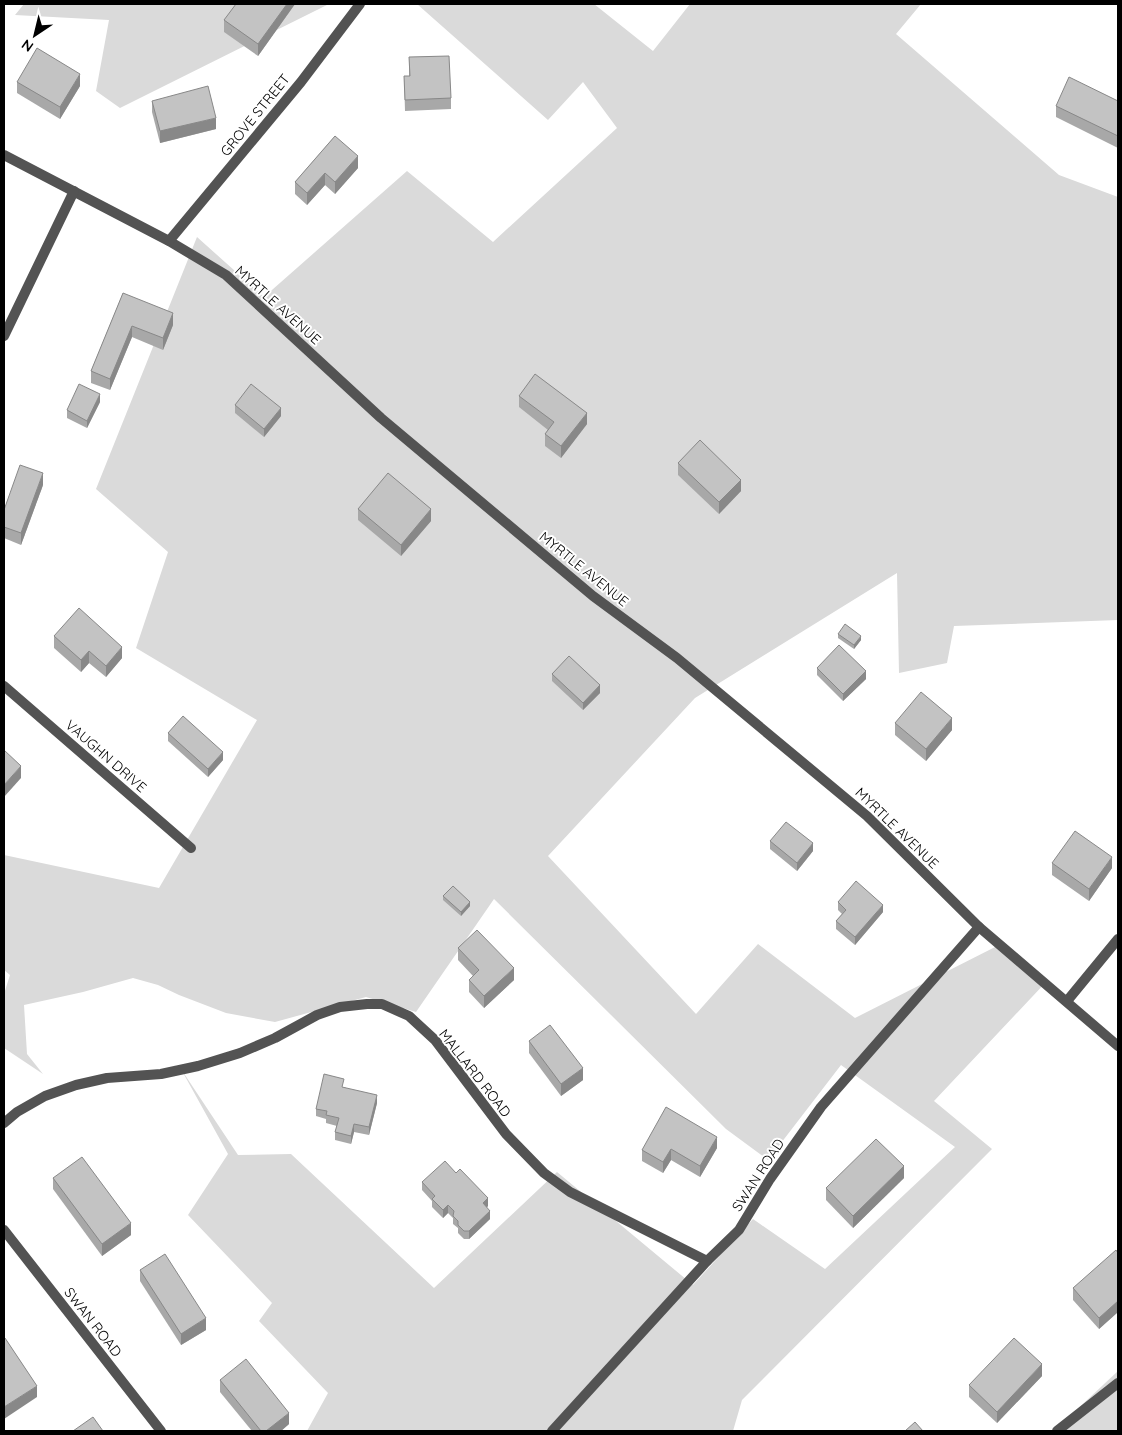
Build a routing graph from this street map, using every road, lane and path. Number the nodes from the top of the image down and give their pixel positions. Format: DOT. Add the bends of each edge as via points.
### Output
graph roads {
  1 [pos="360,4"];
  2 [pos="4,155"];
  3 [pos="74,191"];
  4 [pos="169,241"];
  5 [pos="4,336"];
  6 [pos="4,686"];
  7 [pos="191,848"];
  8 [pos="979,927"];
  9 [pos="1118,939"];
  10 [pos="1068,1001"];
  11 [pos="1118,1046"];
  12 [pos="4,1123"];
  13 [pos="4,1230"];
  14 [pos="707,1262"];
  15 [pos="1118,1383"];
  16 [pos="161,1431"];
  17 [pos="552,1431"];
  18 [pos="1057,1431"];
  1 -- 4 [label="street, GROVE STREET"];
  2 -- 3 [label="street, MYRTLE AVENUE"];
  3 -- 4 [label="street, MYRTLE AVENUE"];
  3 -- 5 [label="street"];
  4 -- 8 [label="street, MYRTLE AVENUE" via="226,275 380,418 593,596 677,658 868,816"];
  6 -- 7 [label="street, VAUGHN DRIVE"];
  8 -- 10 [label="street, MYRTLE AVENUE"];
  8 -- 14 [label="street, SWAN ROAD" via="821,1107 739,1230"];
  9 -- 10 [label="street"];
  10 -- 11 [label="street, MYRTLE AVENUE"];
  12 -- 14 [label="street, MALLARD ROAD" via="45,1096 76,1085 198,1066 240,1053 325,1012 340,1007 382,1004 409,1016 435,1040 506,1134 544,1173 570,1192"];
  13 -- 16 [label="street, SWAN ROAD"];
  14 -- 17 [label="street, SWAN ROAD"];
  15 -- 18 [label="street"];
}
